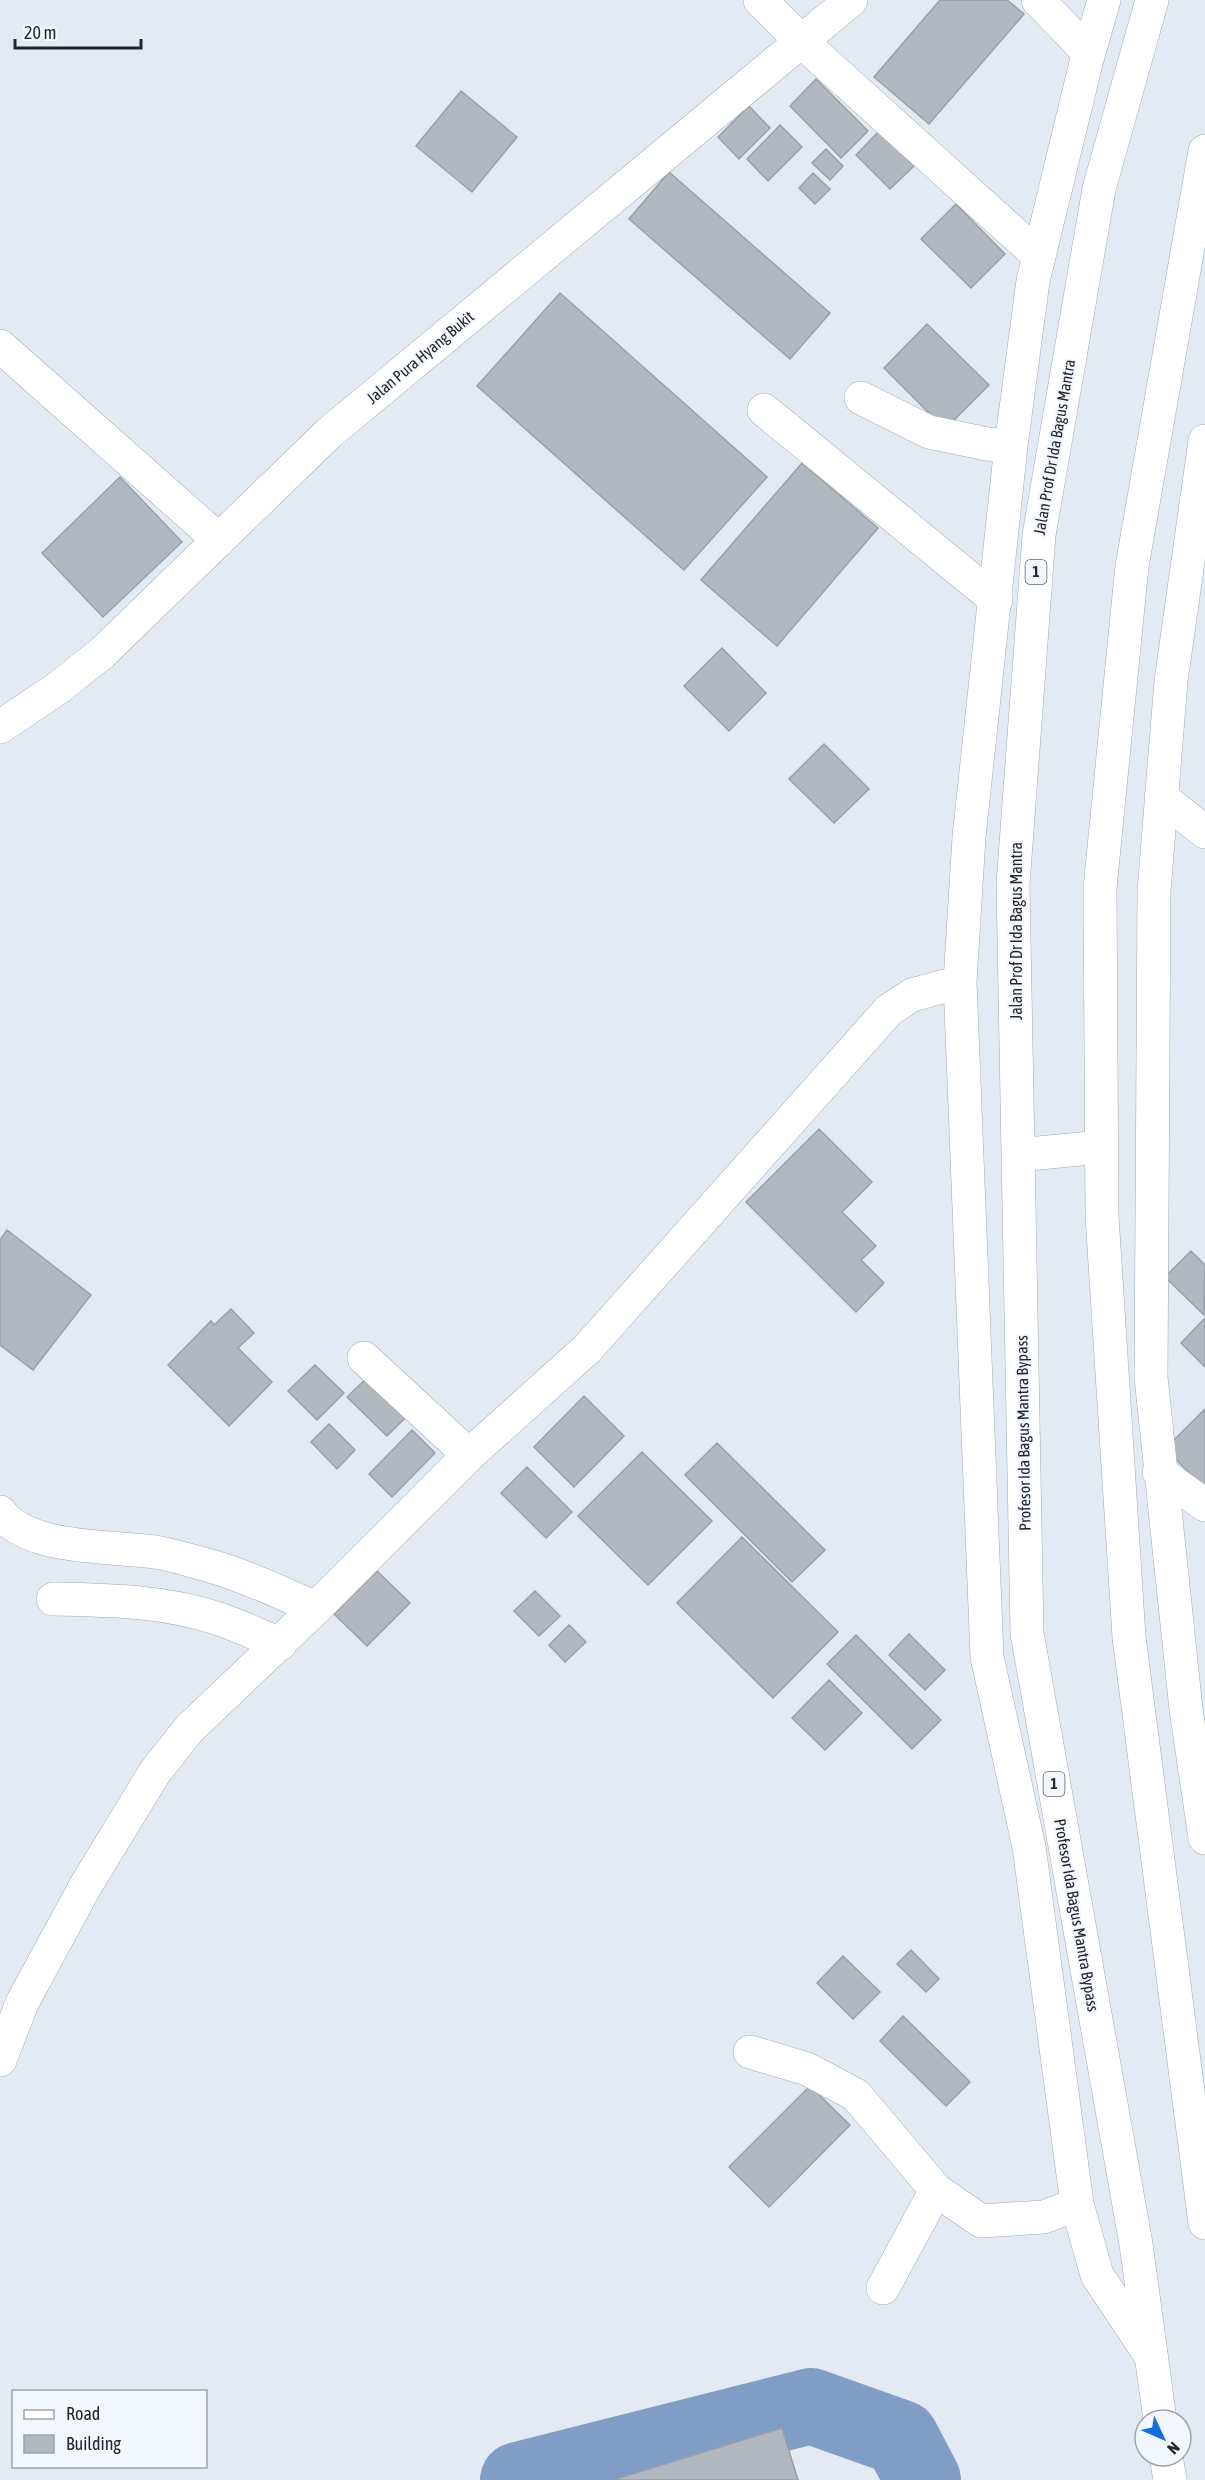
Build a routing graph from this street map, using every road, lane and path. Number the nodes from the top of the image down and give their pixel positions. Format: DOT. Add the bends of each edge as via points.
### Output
graph roads {
  1 [pos="760,0"];
  2 [pos="851,0"];
  3 [pos="1038,0"];
  4 [pos="1104,0"];
  5 [pos="1152,0"];
  6 [pos="801,41"];
  7 [pos="1089,53"];
  8 [pos="1203,172"];
  9 [pos="1039,256"];
  10 [pos="0,346"];
  11 [pos="861,399"];
  12 [pos="764,410"];
  13 [pos="1205,441"];
  14 [pos="1011,446"];
  15 [pos="219,540"];
  16 [pos="1195,576"];
  17 [pos="996,600"];
  18 [pos="0,727"];
  19 [pos="1161,797"];
  20 [pos="1205,832"];
  21 [pos="960,982"];
  22 [pos="1101,1147"];
  23 [pos="1018,1155"];
  24 [pos="364,1358"];
  25 [pos="468,1455"];
  26 [pos="1159,1472"];
  27 [pos="1205,1505"];
  28 [pos="0,1512"];
  29 [pos="53,1599"];
  30 [pos="316,1608"];
  31 [pos="280,1644"];
  32 [pos="1205,1838"];
  33 [pos="750,2052"];
  34 [pos="0,2060"];
  35 [pos="936,2190"];
  36 [pos="1077,2204"];
  37 [pos="1205,2223"];
  38 [pos="883,2288"];
  39 [pos="1151,2356"];
  40 [pos="1158,2408"];
  1 -- 6 [label="main road"];
  2 -- 6 [label="main road, Jalan Pura Hyang Bukit"];
  3 -- 7 [label="main road"];
  4 -- 7 [label="main road"];
  5 -- 23 [label="main road, Jalan Prof Dr Ida Bagus Mantra / 1" via="1099,189 1039,535 1013,884"];
  6 -- 9 [label="main road"];
  6 -- 15 [label="main road, Jalan Pura Hyang Bukit" via="329,433"];
  7 -- 9 [label="main road"];
  8 -- 22 [label="main road" via="1132,566 1100,888"];
  9 -- 14 [label="main road"];
  10 -- 15 [label="main road"];
  11 -- 14 [label="main road" via="929,432"];
  12 -- 17 [label="main road"];
  13 -- 16 [label="main road"];
  14 -- 17 [label="main road"];
  15 -- 18 [label="main road, Jalan Pura Hyang Bukit" via="102,653"];
  16 -- 19 [label="main road" via="1171,681"];
  17 -- 21 [label="main road" via="969,837"];
  19 -- 20 [label="main road"];
  19 -- 26 [label="main road" via="1154,891 1151,1178 1151,1377"];
  21 -- 25 [label="main road" via="912,995 889,1010 611,1324"];
  21 -- 36 [label="main road" via="987,1657 1029,1847"];
  22 -- 23 [label="main road"];
  22 -- 37 [label="main road" via="1128,1637"];
  23 -- 39 [label="main road, Profesor Ida Bagus Mantra Bypass / 1" via="1027,1633 1136,2244"];
  24 -- 25 [label="main road"];
  25 -- 30 [label="main road"];
  26 -- 27 [label="main road"];
  26 -- 32 [label="main road"];
  28 -- 30 [label="main road" via="25,1532 46,1539 160,1553 218,1568"];
  29 -- 31 [label="main road" via="117,1600 183,1609"];
  30 -- 31 [label="main road"];
  31 -- 34 [label="main road" via="189,1729 155,1772 86,1885 22,2003"];
  33 -- 35 [label="main road" via="807,2069 856,2095"];
  35 -- 36 [label="main road" via="981,2221 1044,2217"];
  35 -- 38 [label="main road"];
  36 -- 39 [label="main road" via="1097,2274"];
  39 -- 40 [label="main road, Profesor Ida Bagus Mantra Bypass / 1"];
}
